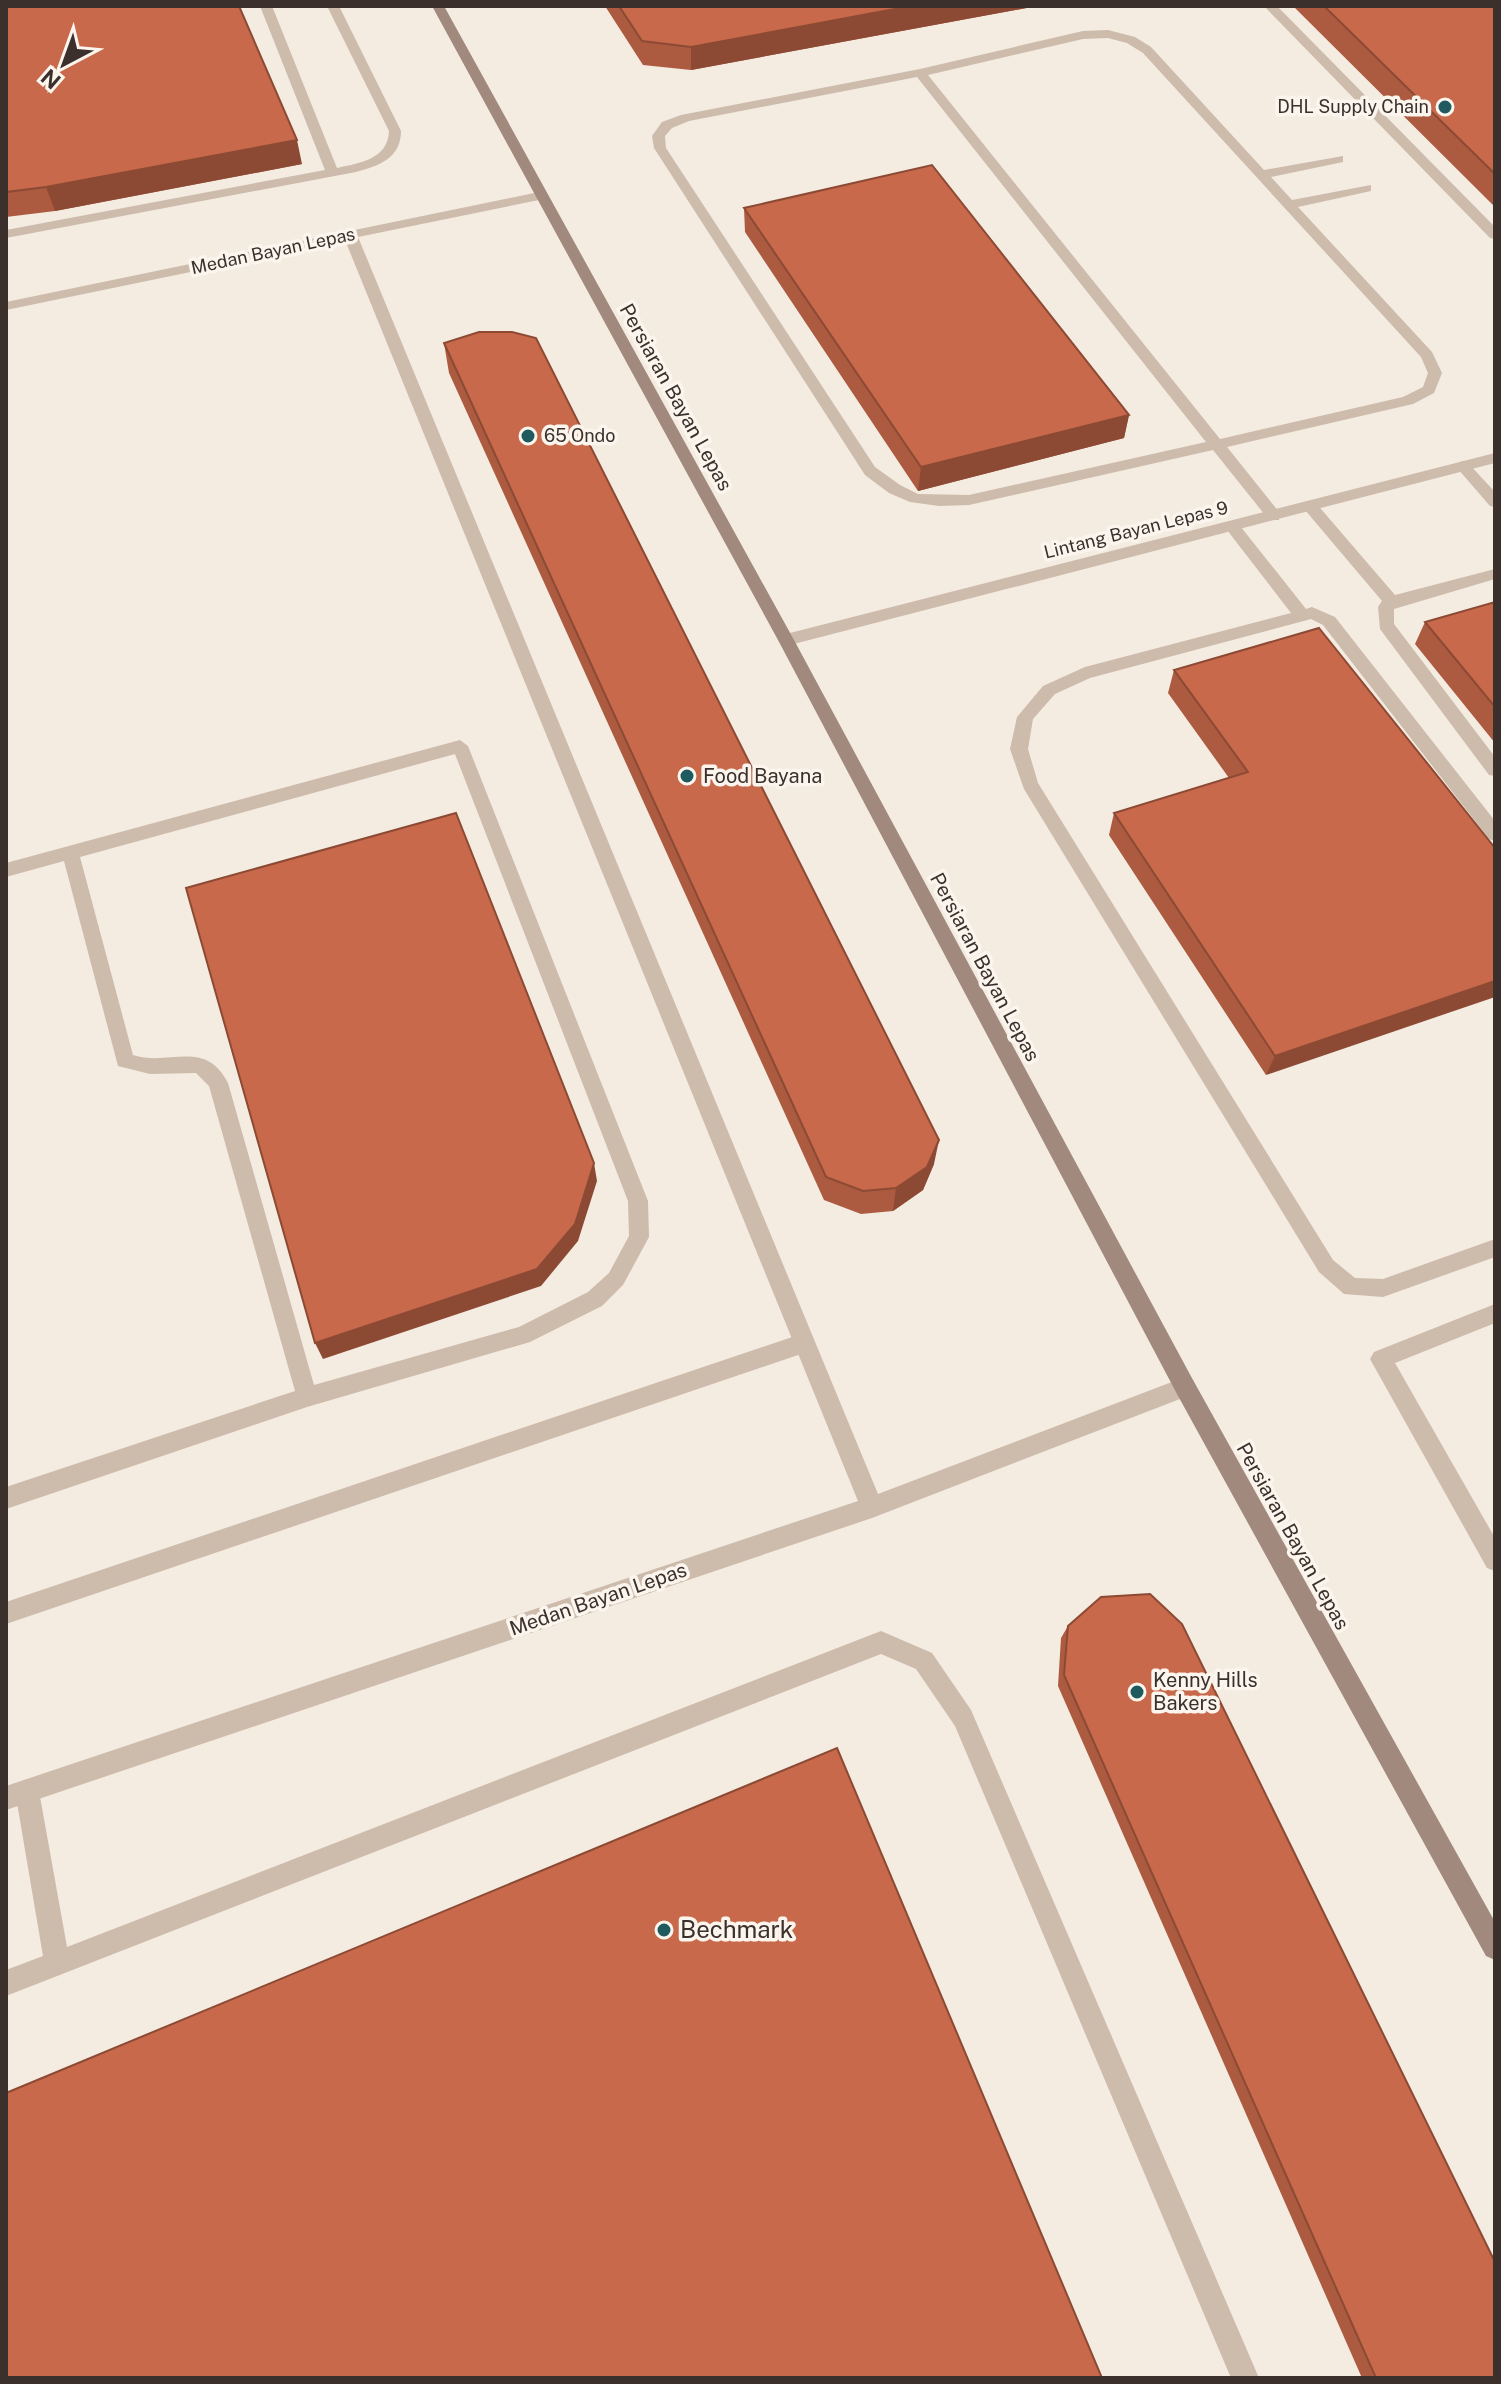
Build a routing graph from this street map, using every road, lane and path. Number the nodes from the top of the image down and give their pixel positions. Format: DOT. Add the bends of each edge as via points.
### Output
graph roads {
  1 [pos="266,6"];
  2 [pos="333,6"];
  3 [pos="438,6"];
  4 [pos="1270,6"];
  5 [pos="920,73"];
  6 [pos="1338,159"];
  7 [pos="332,172"];
  8 [pos="1259,175"];
  9 [pos="1366,188"];
  10 [pos="539,196"];
  11 [pos="1287,205"];
  12 [pos="6,234"];
  13 [pos="350,235"];
  14 [pos="1495,235"];
  15 [pos="6,306"];
  16 [pos="1216,442"];
  17 [pos="1495,458"];
  18 [pos="1463,466"];
  19 [pos="1495,502"];
  20 [pos="1310,506"];
  21 [pos="1274,516"];
  22 [pos="1232,526"];
  23 [pos="1495,574"];
  24 [pos="1392,602"];
  25 [pos="1301,614"];
  26 [pos="786,640"];
  27 [pos="1495,770"];
  28 [pos="1495,834"];
  29 [pos="70,852"];
  30 [pos="6,870"];
  31 [pos="1495,1248"];
  32 [pos="1495,1313"];
  33 [pos="804,1343"];
  34 [pos="1185,1387"];
  35 [pos="307,1397"];
  36 [pos="6,1498"];
  37 [pos="872,1507"];
  38 [pos="1495,1560"];
  39 [pos="6,1613"];
  40 [pos="17,1794"];
  41 [pos="1495,1947"];
  42 [pos="57,1962"];
  43 [pos="6,1983"];
  44 [pos="1245,2378"];
  1 -- 7 [label="street"];
  2 -- 7 [label="street" via="396,142 375,162"];
  3 -- 10 [label="street, Persiaran Bayan Lepas"];
  4 -- 14 [label="street"];
  5 -- 8 [label="street" via="1083,35 1131,40 1147,50"];
  5 -- 16 [label="street"];
  5 -- 16 [label="street" via="686,118 667,125 658,136 660,148 870,471 894,492 931,502 969,500"];
  6 -- 8 [label="street"];
  7 -- 12 [label="street"];
  8 -- 11 [label="street"];
  9 -- 11 [label="street"];
  10 -- 13 [label="street, Medan Bayan Lepas"];
  10 -- 26 [label="street, Persiaran Bayan Lepas"];
  11 -- 16 [label="street" via="1427,355 1435,373 1429,390 1408,401"];
  13 -- 15 [label="street, Medan Bayan Lepas"];
  13 -- 33 [label="street"];
  16 -- 21 [label="street"];
  17 -- 18 [label="street, Lintang Bayan Lepas 9"];
  18 -- 19 [label="street"];
  18 -- 20 [label="street, Lintang Bayan Lepas 9"];
  20 -- 21 [label="street, Lintang Bayan Lepas 9"];
  20 -- 24 [label="street"];
  21 -- 22 [label="street, Lintang Bayan Lepas 9"];
  22 -- 25 [label="street"];
  22 -- 26 [label="street, Lintang Bayan Lepas 9"];
  23 -- 24 [label="street"];
  24 -- 27 [label="street" via="1386,607 1386,625"];
  25 -- 28 [label="street" via="1329,621"];
  25 -- 31 [label="street" via="1085,673 1049,690 1025,717 1019,749 1030,784 1337,1278 1351,1287 1383,1288"];
  26 -- 34 [label="street, Persiaran Bayan Lepas"];
  29 -- 30 [label="street"];
  29 -- 35 [label="street" via="125,1060 149,1069 187,1062 201,1065 218,1083"];
  29 -- 35 [label="street" via="460,746 638,1201 639,1237 616,1279 595,1299 523,1335"];
  32 -- 38 [label="street" via="1381,1359"];
  33 -- 37 [label="street"];
  33 -- 39 [label="street"];
  34 -- 37 [label="street, Medan Bayan Lepas"];
  34 -- 41 [label="street, Persiaran Bayan Lepas"];
  35 -- 36 [label="street"];
  37 -- 40 [label="street, Medan Bayan Lepas"];
  40 -- 42 [label="street"];
  42 -- 43 [label="street"];
  42 -- 44 [label="street" via="881,1642 924,1661 963,1718"];
}
